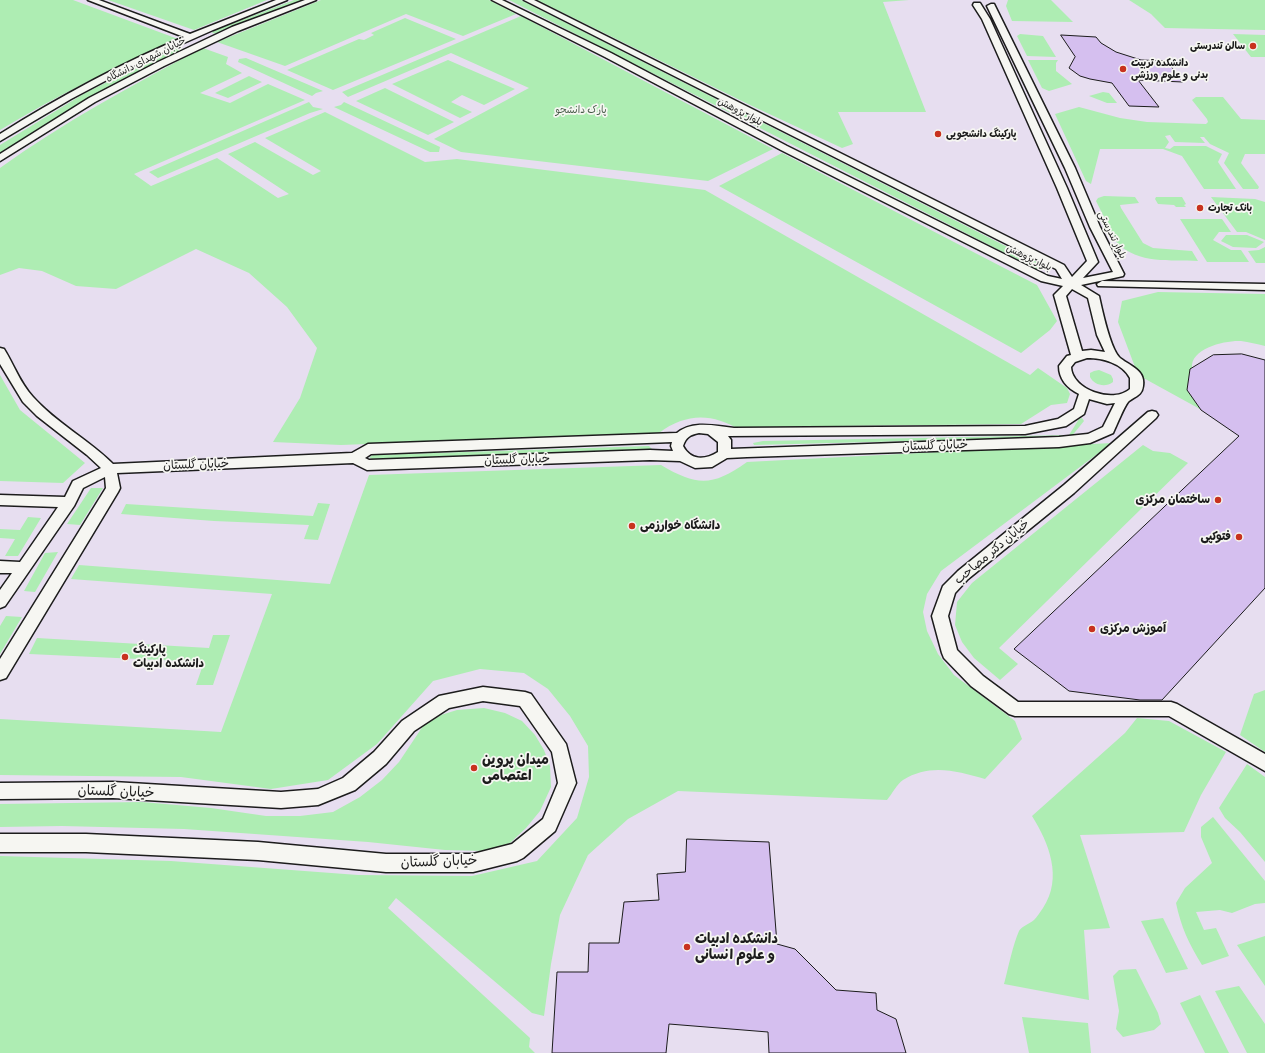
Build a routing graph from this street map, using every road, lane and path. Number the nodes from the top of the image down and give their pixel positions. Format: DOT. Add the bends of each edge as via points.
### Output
graph roads {
  1 [pos="92,0"];
  2 [pos="283,0"];
  3 [pos="312,0"];
  4 [pos="496,0"];
  5 [pos="528,0"];
  6 [pos="974,3"];
  7 [pos="191,37"];
  8 [pos="0,138"];
  9 [pos="0,158"];
  10 [pos="1070,284"];
  11 [pos="1265,287"];
  12 [pos="0,352"];
  13 [pos="1077,355"];
  14 [pos="1115,360"];
  15 [pos="1085,393"];
  16 [pos="1124,398"];
  17 [pos="1152,415"];
  18 [pos="711,430"];
  19 [pos="680,437"];
  20 [pos="724,454"];
  21 [pos="682,456"];
  22 [pos="355,458"];
  23 [pos="110,469"];
  24 [pos="0,500"];
  25 [pos="69,502"];
  26 [pos="0,567"];
  27 [pos="22,568"];
  28 [pos="0,602"];
  29 [pos="0,673"];
  30 [pos="1265,763"];
  31 [pos="0,791"];
  32 [pos="0,843"];
  1 -- 7 [label="lane"];
  2 -- 7 [label="lane, خیابان شهدای دانشگاه"];
  3 -- 9 [label="lane, خیابان شهدای دانشگاه" via="235,29 161,64 92,100"];
  4 -- 10 [label="lane, بلوار پژوهش" via="1045,279"];
  5 -- 10 [label="lane, بلوار پژوهش" via="1060,267"];
  6 -- 10 [label="lane" via="992,33 1093,262"];
  6 -- 10 [label="lane, بلوار تندرستی" via="995,4 1045,121 1070,168 1095,227 1119,274"];
  7 -- 8 [label="lane, خیابان شهدای دانشگاه" via="79,90"];
  10 -- 11 [label="lane"];
  10 -- 13 [label="lane" via="1060,295"];
  10 -- 14 [label="lane" via="1093,296 1103,335"];
  12 -- 23 [label="lane" via="31,404 99,457"];
  13 -- 14 [label="lane" via="1096,354"];
  13 -- 15 [label="lane" via="1066,363 1065,375 1072,385"];
  14 -- 16 [label="lane" via="1131,370 1136,377 1136,390"];
  15 -- 16 [label="lane" via="1105,400"];
  15 -- 18 [label="lane, خیابان گلستان" via="1080,411 1062,423 1025,430"];
  16 -- 20 [label="lane, خیابان گلستان" via="1108,430 1090,438 1059,442"];
  17 -- 30 [label="lane, خیابان دکتر مصاحب" via="1069,489 948,590 940,616 950,653 977,681 1015,709 1171,709"];
  18 -- 19 [label="lane" via="688,431"];
  18 -- 20 [label="lane" via="724,440"];
  19 -- 21 [label="lane" via="677,446"];
  19 -- 22 [label="lane, خیابان گلستان" via="368,449"];
  20 -- 21 [label="lane" via="712,462 701,463"];
  21 -- 22 [label="lane, خیابان گلستان" via="367,465"];
  22 -- 23 [label="lane, خیابان گلستان"];
  23 -- 25 [label="lane, خیابان گلستان" via="78,485"];
  23 -- 29 [label="lane" via="113,488"];
  24 -- 25 [label="lane"];
  25 -- 27 [label="lane, خیابان گلستان"];
  26 -- 27 [label="lane"];
  27 -- 28 [label="lane, خیابان گلستان"];
  31 -- 32 [label="lane, خیابان گلستان" via="113,790 281,800 318,797 350,784 380,758 408,726 445,701 483,694 525,699 560,749 567,783 549,825 517,852 473,863 386,863 258,851 86,843"];
}
